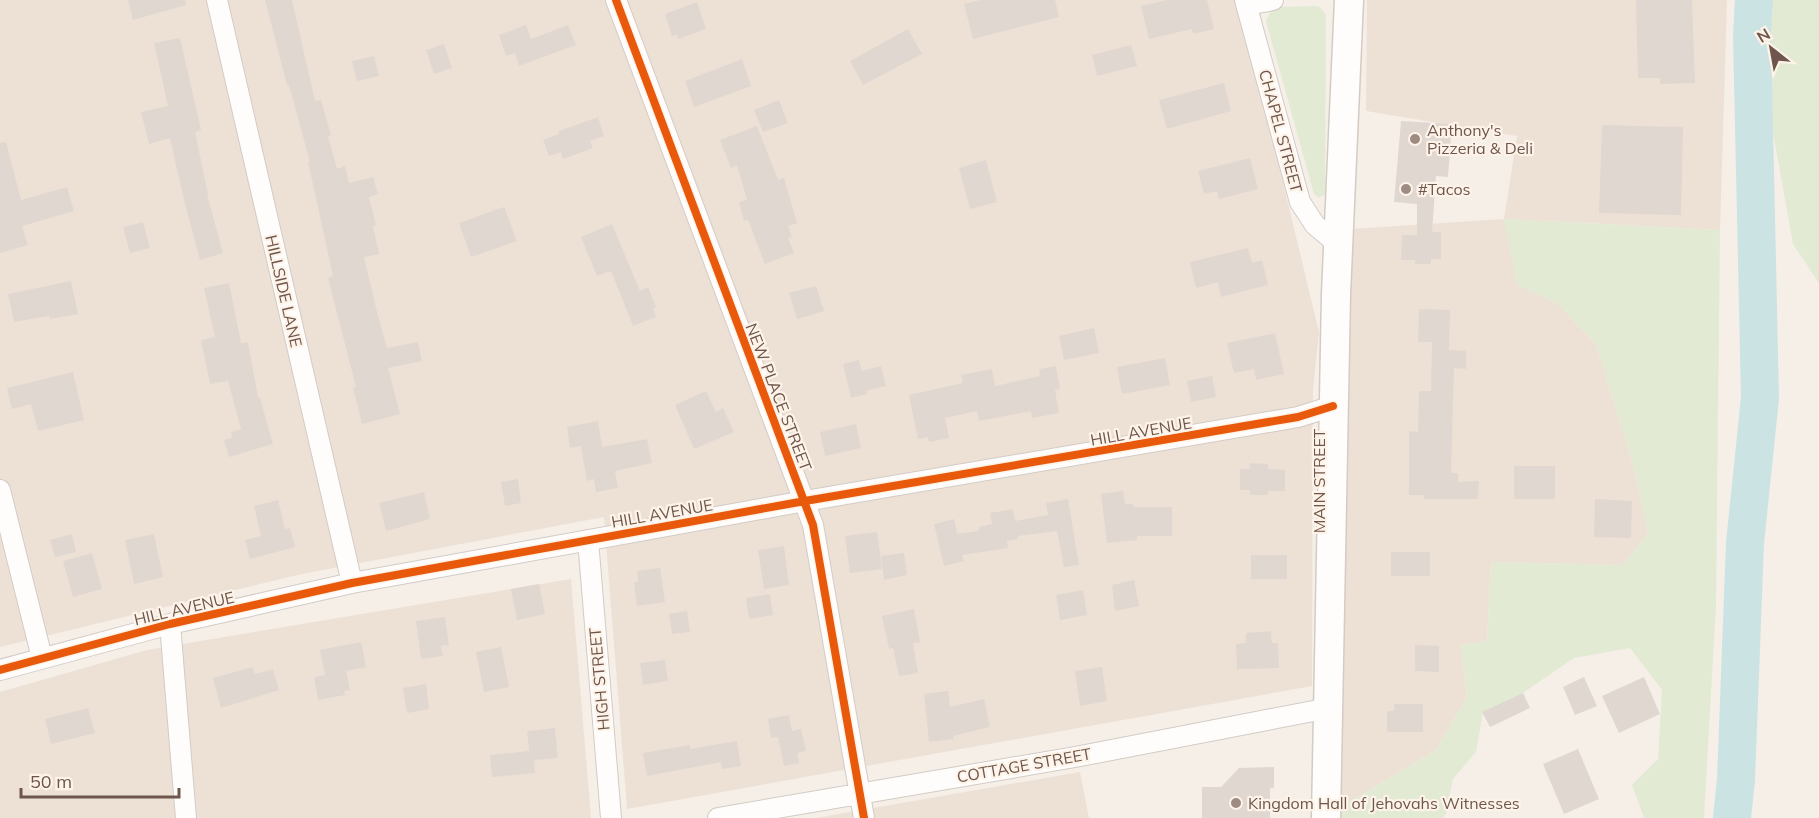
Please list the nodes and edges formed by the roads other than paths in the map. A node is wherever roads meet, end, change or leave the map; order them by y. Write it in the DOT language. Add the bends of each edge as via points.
graph roads {
  1 [pos="217,0"];
  2 [pos="616,0"];
  3 [pos="1274,0"];
  4 [pos="1349,0"];
  5 [pos="1246,2"];
  6 [pos="1339,245"];
  7 [pos="1333,406"];
  8 [pos="0,490"];
  9 [pos="805,501"];
  10 [pos="588,540"];
  11 [pos="352,583"];
  12 [pos="170,624"];
  13 [pos="42,658"];
  14 [pos="0,670"];
  15 [pos="1329,708"];
  16 [pos="859,794"];
  17 [pos="186,818"];
  18 [pos="611,818"];
  19 [pos="718,818"];
  20 [pos="864,818"];
  21 [pos="1326,818"];
  1 -- 11 [label="street, HILLSIDE LANE"];
  2 -- 9 [label="street, NEW PLACE STREET"];
  3 -- 5 [label="street, CHAPEL STREET"];
  4 -- 6 [label="main road, MAIN STREET"];
  5 -- 6 [label="street, CHAPEL STREET" via="1300,202 1315,225"];
  6 -- 7 [label="main road, MAIN STREET"];
  7 -- 9 [label="street, HILL AVENUE" via="1287,419"];
  7 -- 15 [label="main road, MAIN STREET"];
  8 -- 13 [label="street"];
  9 -- 10 [label="street, HILL AVENUE"];
  9 -- 16 [label="street, NEW PLACE STREET" via="813,525"];
  10 -- 11 [label="street, HILL AVENUE"];
  10 -- 18 [label="street, HIGH STREET"];
  11 -- 12 [label="street, HILL AVENUE"];
  12 -- 13 [label="street, HILL AVENUE"];
  12 -- 17 [label="street"];
  13 -- 14 [label="street, HILL AVENUE"];
  15 -- 16 [label="street, COTTAGE STREET"];
  15 -- 21 [label="main road, MAIN STREET"];
  16 -- 19 [label="street, COTTAGE STREET"];
  16 -- 20 [label="street, NEW PLACE STREET"];
}
